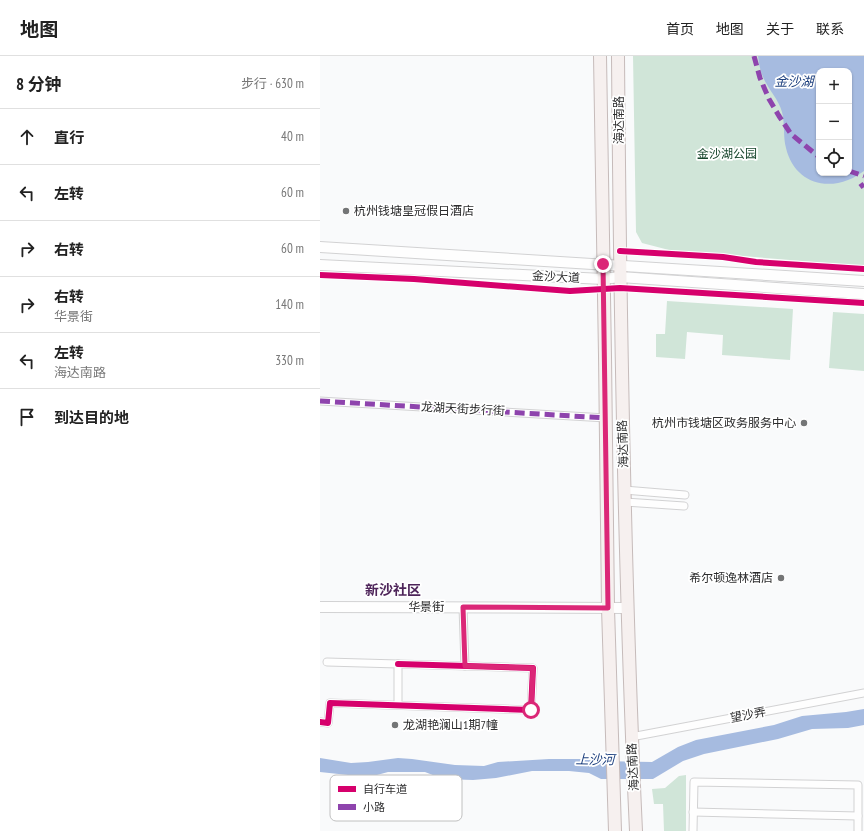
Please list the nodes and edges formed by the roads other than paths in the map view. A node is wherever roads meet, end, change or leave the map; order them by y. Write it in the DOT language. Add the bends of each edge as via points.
graph roads {
  1 [pos="600,56"];
  2 [pos="618,56"];
  3 [pos="320,247"];
  4 [pos="603,264"];
  5 [pos="320,265"];
  6 [pos="620,272"];
  7 [pos="603,279"];
  8 [pos="864,281"];
  9 [pos="864,294"];
  10 [pos="320,401"];
  11 [pos="606,418"];
  12 [pos="685,495"];
  13 [pos="625,496"];
  14 [pos="684,506"];
  15 [pos="320,607"];
  16 [pos="463,607"];
  17 [pos="608,608"];
  18 [pos="628,608"];
  19 [pos="327,662"];
  20 [pos="398,664"];
  21 [pos="465,666"];
  22 [pos="864,693"];
  23 [pos="398,705"];
  24 [pos="320,722"];
  25 [pos="632,737"];
  26 [pos="693,812"];
  27 [pos="858,816"];
  28 [pos="615,831"];
  29 [pos="636,831"];
  30 [pos="693,831"];
  31 [pos="858,831"];
  1 -- 4 [label="main road, 海达南路"];
  2 -- 6 [label="main road, 海达南路"];
  3 -- 4 [label="main road, 金沙大道"];
  4 -- 6 [label="main road, 金沙大道"];
  4 -- 7 [label="main road, 海达南路"];
  5 -- 7 [label="main road, 金沙大道"];
  6 -- 7 [label="main road, 金沙大道"];
  6 -- 8 [label="main road, 金沙大道"];
  6 -- 9 [label="main road, 金沙大道"];
  6 -- 13 [label="main road, 海达南路"];
  7 -- 11 [label="main road, 海达南路"];
  10 -- 11 [label="street, 龙湖天街步行街"];
  11 -- 17 [label="main road, 海达南路"];
  12 -- 13 [label="street"];
  13 -- 14 [label="street"];
  13 -- 18 [label="main road, 海达南路"];
  15 -- 16 [label="main road, 华景街"];
  16 -- 17 [label="main road, 华景街"];
  16 -- 21 [label="street"];
  17 -- 18 [label="main road, 华景街"];
  17 -- 28 [label="main road, 海达南路"];
  18 -- 25 [label="main road, 海达南路"];
  19 -- 20 [label="street"];
  20 -- 21 [label="street"];
  20 -- 23 [label="street"];
  21 -- 23 [label="street" via="533,668 531,710"];
  22 -- 25 [label="street, 望沙弄"];
  23 -- 24 [label="street" via="330,703 328,723"];
  25 -- 29 [label="main road, 海达南路"];
  26 -- 27 [label="street"];
  26 -- 27 [label="street" via="694,782 858,786"];
  26 -- 30 [label="street"];
  27 -- 31 [label="street"];
}
